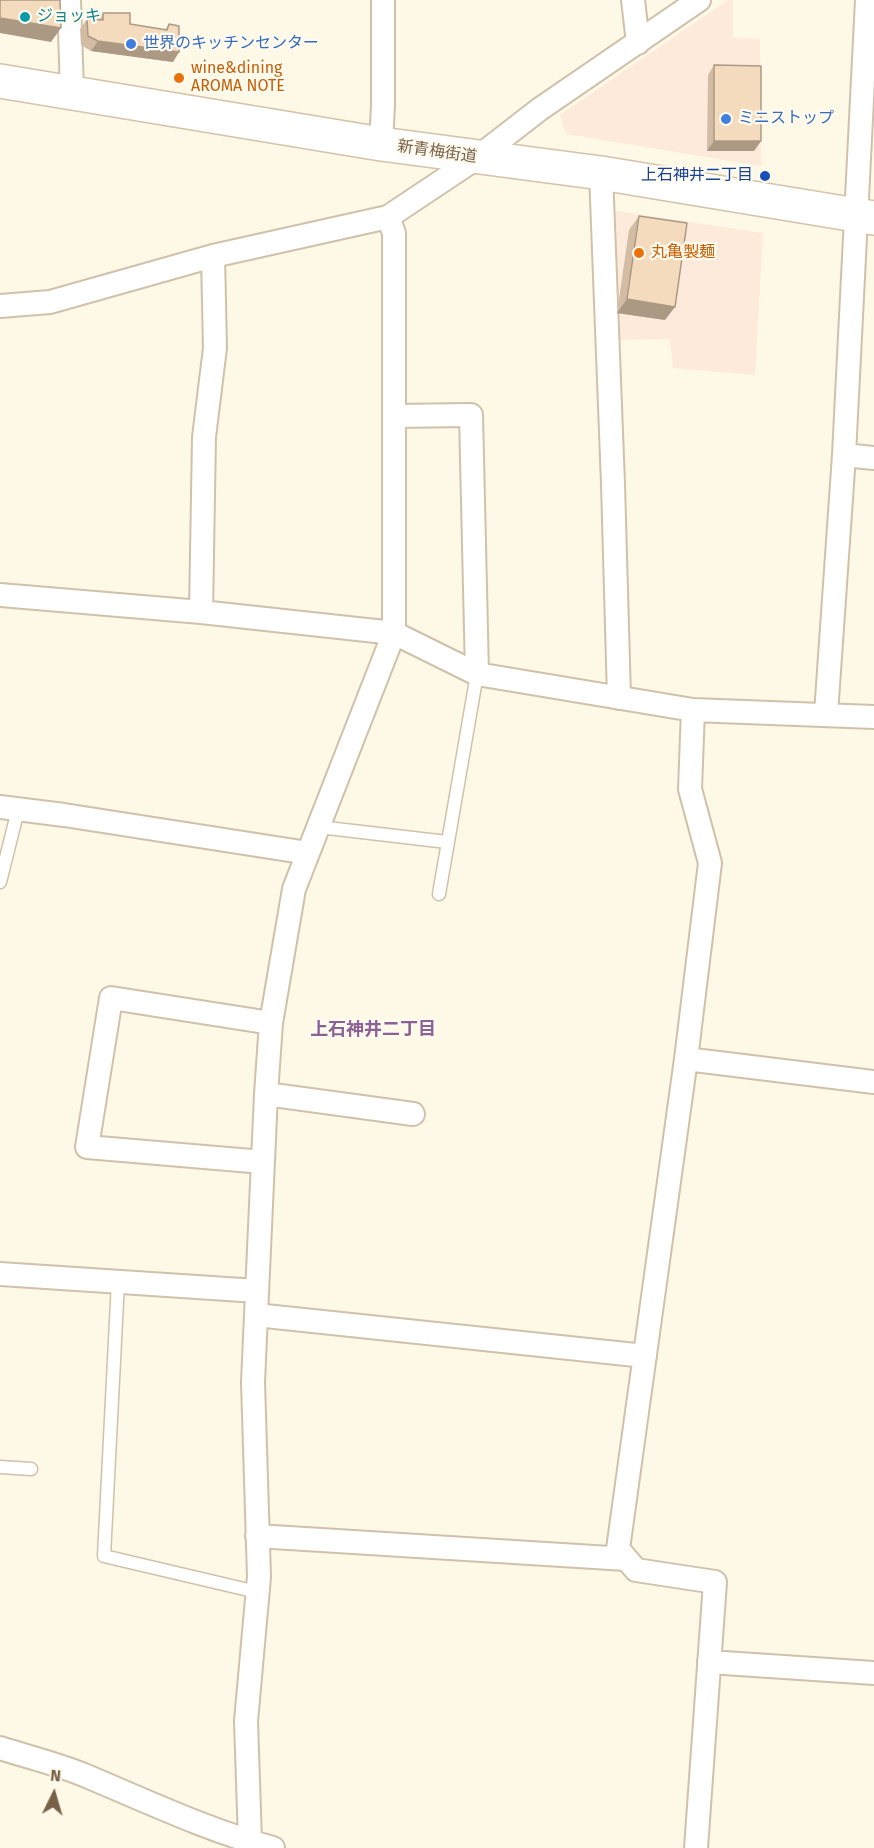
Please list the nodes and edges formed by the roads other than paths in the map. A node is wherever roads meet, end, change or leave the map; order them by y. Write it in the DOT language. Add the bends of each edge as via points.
graph roads {
  1 [pos="69,0"];
  2 [pos="382,0"];
  3 [pos="633,0"];
  4 [pos="699,0"];
  5 [pos="867,0"];
  6 [pos="638,43"];
  7 [pos="0,81"];
  8 [pos="72,92"];
  9 [pos="381,144"];
  10 [pos="477,157"];
  11 [pos="601,173"];
  12 [pos="387,217"];
  13 [pos="865,217"];
  14 [pos="213,256"];
  15 [pos="0,306"];
  16 [pos="394,416"];
  17 [pos="844,455"];
  18 [pos="874,458"];
  19 [pos="0,595"];
  20 [pos="201,612"];
  21 [pos="394,633"];
  22 [pos="477,674"];
  23 [pos="619,698"];
  24 [pos="693,710"];
  25 [pos="826,714"];
  26 [pos="874,717"];
  27 [pos="9,808"];
  28 [pos="318,827"];
  29 [pos="447,842"];
  30 [pos="308,853"];
  31 [pos="0,882"];
  32 [pos="439,894"];
  33 [pos="271,1023"];
  34 [pos="686,1059"];
  35 [pos="874,1082"];
  36 [pos="266,1094"];
  37 [pos="413,1114"];
  38 [pos="263,1162"];
  39 [pos="0,1274"];
  40 [pos="118,1282"];
  41 [pos="257,1292"];
  42 [pos="256,1315"];
  43 [pos="645,1356"];
  44 [pos="0,1467"];
  45 [pos="31,1469"];
  46 [pos="257,1536"];
  47 [pos="626,1559"];
  48 [pos="257,1592"];
  49 [pos="709,1662"];
  50 [pos="874,1673"];
  51 [pos="0,1748"];
  52 [pos="250,1842"];
  53 [pos="273,1848"];
  54 [pos="696,1848"];
  1 -- 8 [label="street"];
  2 -- 9 [label="street"];
  3 -- 6 [label="street"];
  4 -- 6 [label="street"];
  5 -- 13 [label="street"];
  6 -- 10 [label="street"];
  7 -- 8 [label="main road, 新青梅街道"];
  8 -- 9 [label="main road, 新青梅街道"];
  9 -- 10 [label="main road, 新青梅街道"];
  10 -- 11 [label="main road, 新青梅街道"];
  10 -- 12 [label="street"];
  11 -- 13 [label="main road, 新青梅街道"];
  11 -- 23 [label="street"];
  12 -- 14 [label="street"];
  12 -- 16 [label="street" via="394,233"];
  13 -- 17 [label="street"];
  14 -- 15 [label="street" via="50,302"];
  14 -- 20 [label="street" via="215,348 204,437"];
  16 -- 21 [label="street"];
  16 -- 22 [label="street" via="471,415"];
  17 -- 18 [label="street"];
  17 -- 25 [label="street"];
  19 -- 20 [label="street"];
  20 -- 21 [label="street"];
  21 -- 22 [label="street"];
  21 -- 28 [label="street"];
  22 -- 23 [label="street"];
  22 -- 29 [label="lane"];
  23 -- 24 [label="street"];
  24 -- 25 [label="street"];
  24 -- 34 [label="street" via="690,789 710,863"];
  25 -- 26 [label="street"];
  27 -- 30 [label="street"];
  27 -- 31 [label="lane"];
  28 -- 29 [label="lane"];
  28 -- 30 [label="street"];
  29 -- 32 [label="lane"];
  30 -- 33 [label="street" via="294,889"];
  33 -- 36 [label="street"];
  33 -- 38 [label="street" via="111,998 87,1147"];
  34 -- 35 [label="street"];
  34 -- 43 [label="street"];
  36 -- 37 [label="street"];
  36 -- 38 [label="street"];
  38 -- 41 [label="street"];
  39 -- 40 [label="street"];
  40 -- 41 [label="street"];
  40 -- 48 [label="lane" via="104,1556"];
  41 -- 42 [label="street"];
  42 -- 43 [label="street"];
  42 -- 46 [label="street" via="253,1382"];
  43 -- 47 [label="street" via="618,1549"];
  44 -- 45 [label="lane"];
  46 -- 47 [label="street"];
  46 -- 48 [label="street"];
  47 -- 49 [label="street" via="636,1570 715,1582"];
  48 -- 52 [label="street" via="246,1721"];
  49 -- 50 [label="street"];
  49 -- 54 [label="street"];
  51 -- 52 [label="street" via="81,1774"];
  52 -- 53 [label="street"];
}
